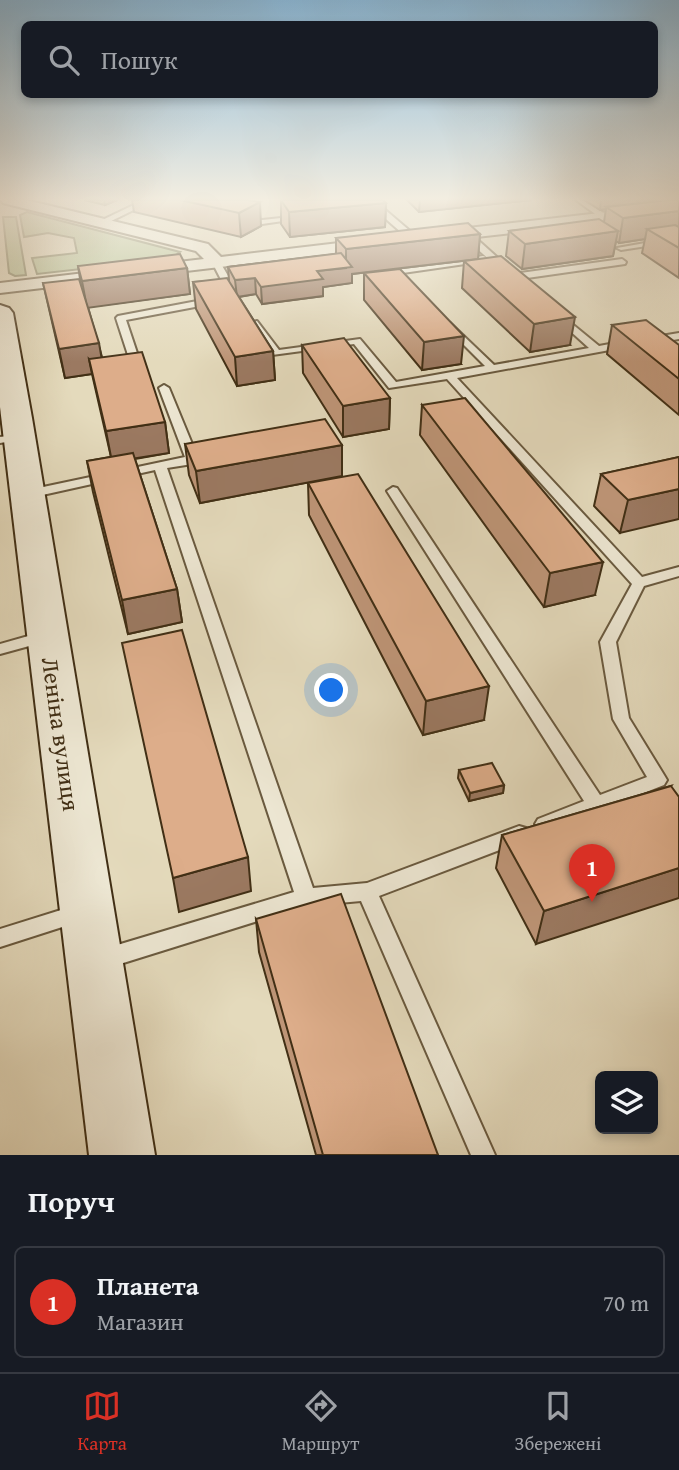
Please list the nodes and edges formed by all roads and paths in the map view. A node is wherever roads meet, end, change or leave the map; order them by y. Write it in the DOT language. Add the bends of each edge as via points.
graph roads {
  1 [pos="208,254"];
  2 [pos="286,254"];
  3 [pos="488,254"];
  4 [pos="492,258"];
  5 [pos="216,262"];
  6 [pos="622,262"];
  7 [pos="394,271"];
  8 [pos="372,274"];
  9 [pos="513,276"];
  10 [pos="404,281"];
  11 [pos="524,286"];
  12 [pos="0,288"];
  13 [pos="235,297"];
  14 [pos="0,313"];
  15 [pos="555,313"];
  16 [pos="443,320"];
  17 [pos="679,336"];
  18 [pos="653,340"];
  19 [pos="597,349"];
  20 [pos="670,353"];
  21 [pos="133,356"];
  22 [pos="492,368"];
  23 [pos="450,376"];
  24 [pos="164,388"];
  25 [pos="10,439"];
  26 [pos="219,456"];
  27 [pos="193,461"];
  28 [pos="160,465"];
  29 [pos="393,491"];
  30 [pos="29,494"];
  31 [pos="679,571"];
  32 [pos="639,583"];
  33 [pos="48,635"];
  34 [pos="0,649"];
  35 [pos="596,804"];
  36 [pos="367,892"];
  37 [pos="306,897"];
  38 [pos="85,912"];
  39 [pos="0,938"];
  40 [pos="92,962"];
  41 [pos="122,1155"];
  42 [pos="483,1155"];
  1 -- 5 [label="street"];
  2 -- 5 [label="street"];
  3 -- 4 [label="lane"];
  4 -- 7 [label="lane"];
  4 -- 9 [label="lane"];
  5 -- 12 [label="street"];
  5 -- 13 [label="lane"];
  6 -- 9 [label="lane"];
  7 -- 8 [label="lane"];
  7 -- 10 [label="lane"];
  9 -- 11 [label="lane"];
  13 -- 21 [label="lane" via="121,318"];
  13 -- 23 [label="lane" via="276,353 357,341 393,386"];
  14 -- 25 [label="street, Леніна вулиця"];
  15 -- 19 [label="lane"];
  16 -- 22 [label="lane"];
  17 -- 18 [label="lane"];
  18 -- 19 [label="lane"];
  18 -- 20 [label="lane"];
  19 -- 22 [label="lane"];
  22 -- 23 [label="lane"];
  23 -- 32 [label="lane"];
  24 -- 27 [label="lane"];
  25 -- 30 [label="street, Леніна вулиця"];
  26 -- 27 [label="lane"];
  27 -- 28 [label="lane"];
  28 -- 30 [label="lane"];
  28 -- 37 [label="lane"];
  29 -- 35 [label="lane"];
  30 -- 33 [label="street, Леніна вулиця"];
  31 -- 32 [label="lane"];
  32 -- 35 [label="lane" via="608,642 621,719 658,780"];
  33 -- 34 [label="lane"];
  33 -- 38 [label="street, Леніна вулиця"];
  35 -- 36 [label="lane"];
  36 -- 37 [label="lane"];
  36 -- 42 [label="lane"];
  37 -- 40 [label="lane"];
  38 -- 39 [label="lane"];
  38 -- 40 [label="street, Леніна вулиця"];
  40 -- 41 [label="street, Леніна вулиця"];
}
